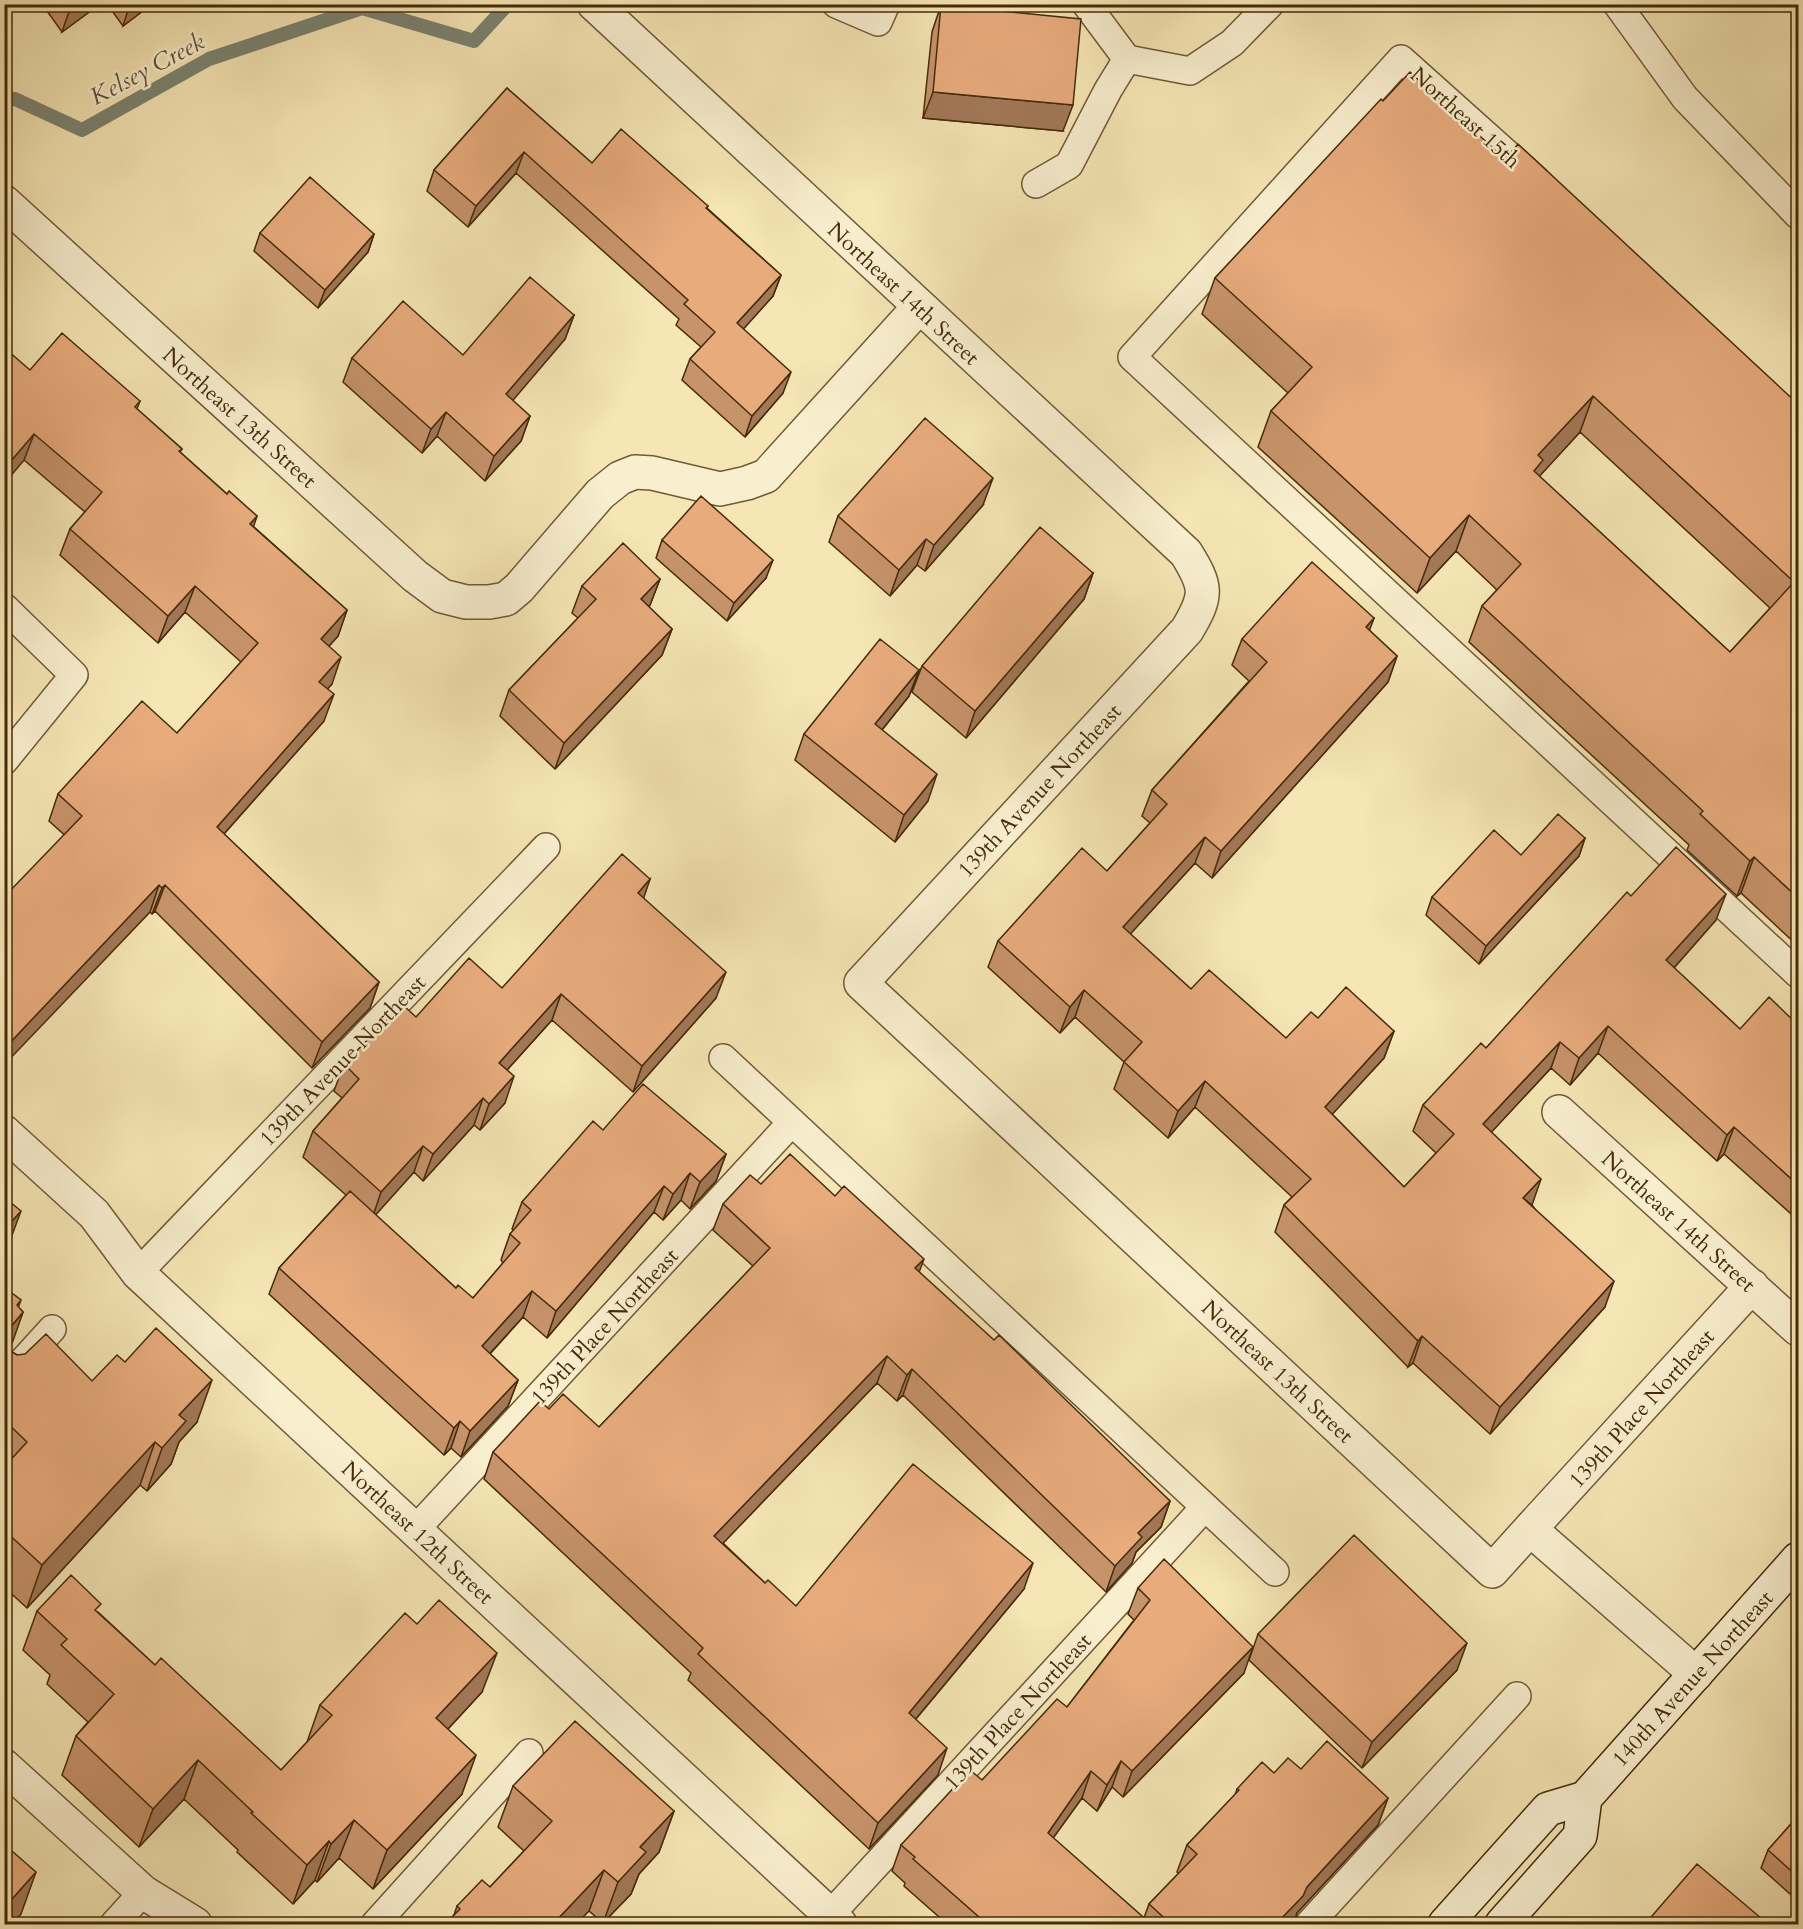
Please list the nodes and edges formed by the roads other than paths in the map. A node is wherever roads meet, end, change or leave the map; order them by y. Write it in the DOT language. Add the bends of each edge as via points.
graph roads {
  1 [pos="594,4"];
  2 [pos="836,4"];
  3 [pos="886,4"];
  4 [pos="1086,4"];
  5 [pos="1270,4"];
  6 [pos="1617,4"];
  7 [pos="1127,59"];
  8 [pos="1036,184"];
  9 [pos="1550,192"];
  10 [pos="4,202"];
  11 [pos="1794,202"];
  12 [pos="919,307"];
  13 [pos="1204,590"];
  14 [pos="4,607"];
  15 [pos="4,761"];
  16 [pos="546,847"];
  17 [pos="1798,974"];
  18 [pos="861,983"];
  19 [pos="723,1058"];
  20 [pos="1559,1112"];
  21 [pos="792,1122"];
  22 [pos="4,1132"];
  23 [pos="138,1273"];
  24 [pos="1752,1286"];
  25 [pos="52,1329"];
  26 [pos="1798,1329"];
  27 [pos="4,1382"];
  28 [pos="1205,1507"];
  29 [pos="1530,1529"];
  30 [pos="415,1530"];
  31 [pos="1798,1559"];
  32 [pos="1275,1572"];
  33 [pos="1696,1674"];
  34 [pos="1517,1696"];
  35 [pos="529,1753"];
  36 [pos="4,1766"];
  37 [pos="1585,1798"];
  38 [pos="142,1892"];
  39 [pos="835,1920"];
  40 [pos="114,1924"];
  41 [pos="195,1924"];
  42 [pos="375,1924"];
  43 [pos="1309,1924"];
  44 [pos="1445,1924"];
  45 [pos="1502,1924"];
  1 -- 12 [label="street, Northeast 14th Street"];
  2 -- 3 [label="lane" via="878,22"];
  4 -- 7 [label="lane"];
  5 -- 7 [label="lane" via="1232,44 1190,71"];
  6 -- 11 [label="lane" via="1685,98"];
  7 -- 8 [label="lane" via="1070,165"];
  9 -- 17 [label="lane, Northeast 15th" via="1401,59 1132,357"];
  10 -- 12 [label="street, Northeast 13th Street" via="415,576 442,596 466,602 506,599 600,494 620,478 635,472 652,473 720,489 766,476"];
  12 -- 13 [label="street, Northeast 14th Street" via="1186,554"];
  13 -- 18 [label="street, 139th Avenue Northeast" via="1199,611 1187,630"];
  14 -- 15 [label="lane" via="74,675"];
  16 -- 23 [label="lane, 139th Avenue Northeast"];
  18 -- 29 [label="street, Northeast 13th Street" via="1492,1571"];
  19 -- 21 [label="lane"];
  20 -- 24 [label="street, Northeast 14th Street"];
  21 -- 28 [label="lane"];
  21 -- 30 [label="lane, 139th Place Northeast"];
  22 -- 23 [label="street, Northeast 12th Street" via="94,1214"];
  23 -- 30 [label="street, Northeast 12th Street"];
  24 -- 26 [label="street, Northeast 14th Street"];
  24 -- 29 [label="street, 139th Place Northeast"];
  25 -- 27 [label="lane"];
  28 -- 32 [label="lane"];
  28 -- 39 [label="lane, 139th Place Northeast"];
  29 -- 33 [label="street"];
  30 -- 39 [label="street, Northeast 12th Street"];
  31 -- 33 [label="street, 140th Avenue Northeast"];
  33 -- 37 [label="street, 140th Avenue Northeast"];
  34 -- 43 [label="lane"];
  35 -- 42 [label="lane"];
  36 -- 38 [label="street"];
  37 -- 44 [label="street" via="1548,1809"];
  37 -- 45 [label="street" via="1580,1836"];
  38 -- 40 [label="lane"];
  38 -- 41 [label="street"];
}
